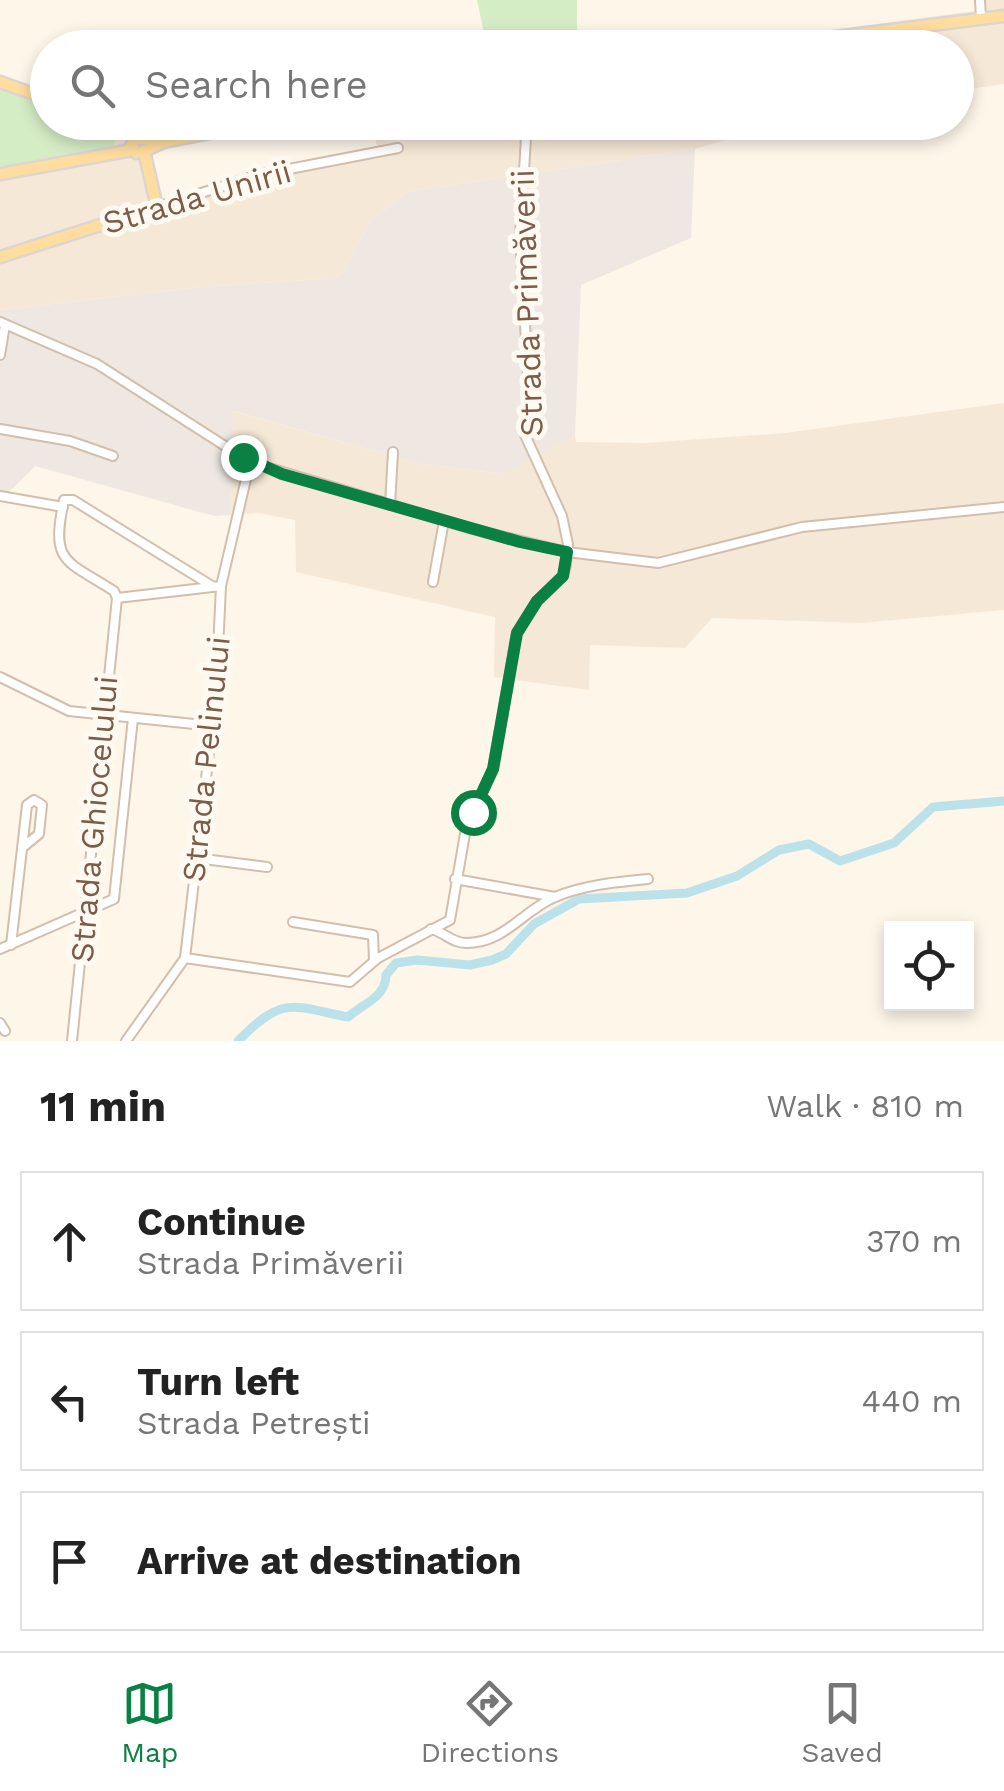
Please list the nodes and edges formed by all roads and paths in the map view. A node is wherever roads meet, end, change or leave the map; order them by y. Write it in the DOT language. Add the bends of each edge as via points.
graph roads {
  1 [pos="980,0"];
  2 [pos="1004,16"];
  3 [pos="981,19"];
  4 [pos="892,30"];
  5 [pos="0,82"];
  6 [pos="30,93"];
  7 [pos="132,140"];
  8 [pos="174,140"];
  9 [pos="526,140"];
  10 [pos="138,145"];
  11 [pos="398,148"];
  12 [pos="0,174"];
  13 [pos="157,207"];
  14 [pos="0,258"];
  15 [pos="3,324"];
  16 [pos="0,355"];
  17 [pos="0,429"];
  18 [pos="393,452"];
  19 [pos="113,456"];
  20 [pos="250,462"];
  21 [pos="0,496"];
  22 [pos="66,503"];
  23 [pos="390,505"];
  24 [pos="1004,507"];
  25 [pos="444,521"];
  26 [pos="567,552"];
  27 [pos="433,582"];
  28 [pos="217,586"];
  29 [pos="117,598"];
  30 [pos="0,677"];
  31 [pos="103,714"];
  32 [pos="133,718"];
  33 [pos="213,726"];
  34 [pos="22,848"];
  35 [pos="196,858"];
  36 [pos="267,867"];
  37 [pos="455,879"];
  38 [pos="648,879"];
  39 [pos="555,897"];
  40 [pos="84,914"];
  41 [pos="450,920"];
  42 [pos="293,922"];
  43 [pos="431,929"];
  44 [pos="452,941"];
  45 [pos="11,945"];
  46 [pos="0,949"];
  47 [pos="185,958"];
  48 [pos="374,961"];
  49 [pos="72,1041"];
  50 [pos="126,1041"];
  1 -- 3 [label="street"];
  2 -- 3 [label="main road"];
  3 -- 4 [label="main road"];
  5 -- 6 [label="main road"];
  7 -- 10 [label="main road"];
  8 -- 10 [label="main road"];
  9 -- 26 [label="street, Strada Primăverii" via="520,235 530,414 525,436 562,516"];
  10 -- 12 [label="main road"];
  10 -- 13 [label="main road"];
  11 -- 13 [label="street, Strada Unirii" via="244,178"];
  13 -- 14 [label="main road, Strada Unirii"];
  15 -- 16 [label="street"];
  15 -- 20 [label="street" via="97,364"];
  17 -- 19 [label="street"];
  18 -- 23 [label="street"];
  20 -- 23 [label="street"];
  20 -- 28 [label="street, Strada Pelinului"];
  21 -- 22 [label="street"];
  22 -- 28 [label="street"];
  22 -- 29 [label="street" via="61,554"];
  23 -- 25 [label="street"];
  24 -- 26 [label="street" via="802,527 658,563"];
  25 -- 26 [label="street"];
  25 -- 27 [label="street"];
  26 -- 37 [label="street" via="563,576 517,633 493,769"];
  28 -- 29 [label="street"];
  28 -- 33 [label="street, Strada Pelinului"];
  29 -- 31 [label="street, Strada Ghiocelului"];
  30 -- 31 [label="street" via="69,711"];
  31 -- 32 [label="street"];
  31 -- 40 [label="street, Strada Ghiocelului"];
  32 -- 33 [label="street"];
  32 -- 40 [label="street" via="114,899"];
  33 -- 35 [label="street, Strada Pelinului"];
  34 -- 34 [label="street" via="39,834 39,802 27,805"];
  34 -- 45 [label="street"];
  35 -- 36 [label="street"];
  35 -- 47 [label="street, Strada Pelinului"];
  37 -- 39 [label="street"];
  37 -- 41 [label="street"];
  38 -- 39 [label="street"];
  39 -- 44 [label="street" via="495,939"];
  40 -- 45 [label="street"];
  40 -- 49 [label="street, Strada Ghiocelului"];
  41 -- 43 [label="street"];
  41 -- 44 [label="street"];
  42 -- 48 [label="street" via="373,934"];
  43 -- 44 [label="street"];
  43 -- 48 [label="street"];
  45 -- 46 [label="street"];
  47 -- 48 [label="street" via="346,982"];
  47 -- 50 [label="street, Strada Pelinului"];
}
